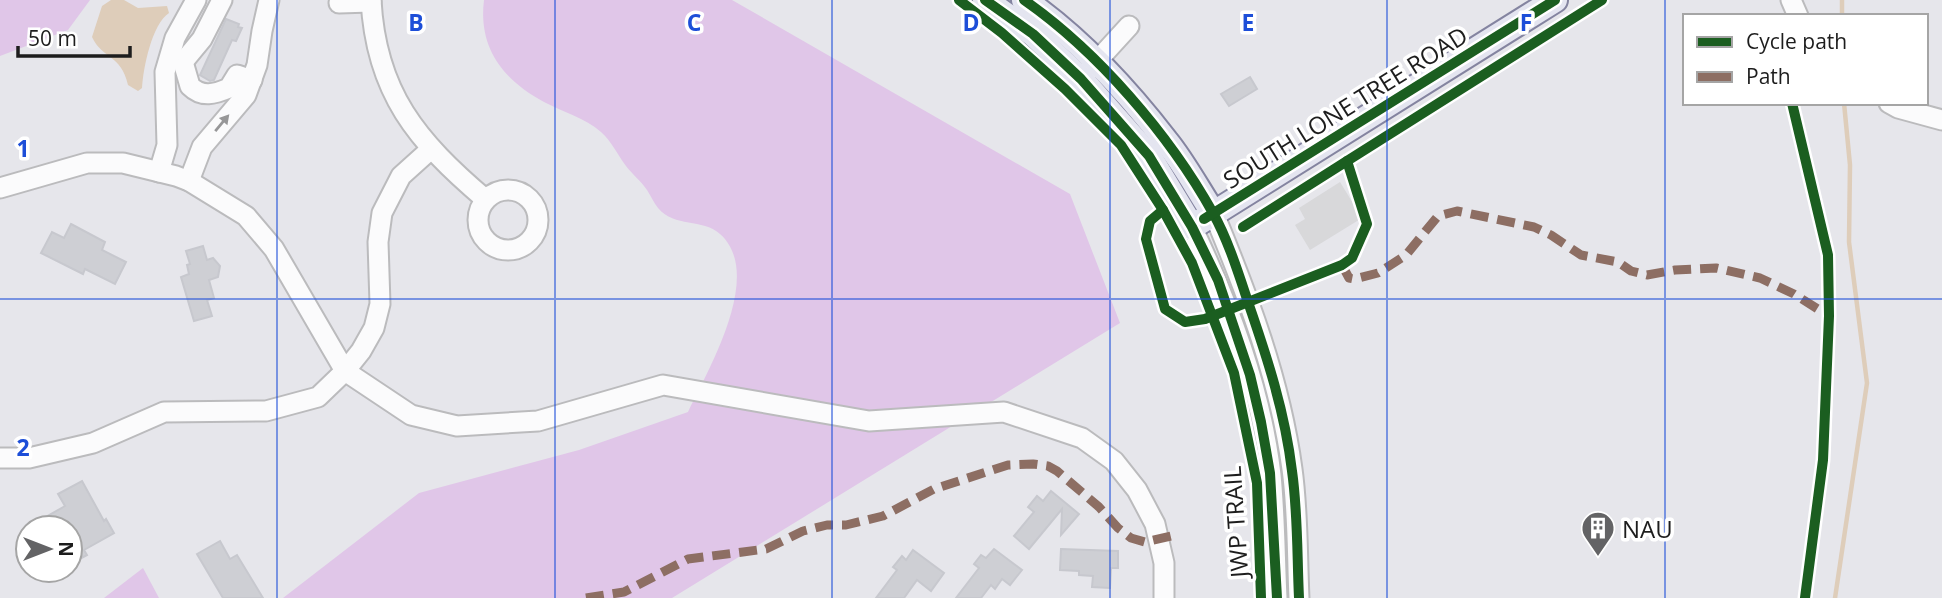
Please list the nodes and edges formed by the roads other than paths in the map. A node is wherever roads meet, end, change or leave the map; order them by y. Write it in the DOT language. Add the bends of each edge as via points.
graph roads {
  1 [pos="196,0"];
  2 [pos="222,0"];
  3 [pos="269,0"];
  4 [pos="985,0"];
  5 [pos="1024,0"];
  6 [pos="1555,0"];
  7 [pos="371,1"];
  8 [pos="339,3"];
  9 [pos="1129,26"];
  10 [pos="176,60"];
  11 [pos="1089,70"];
  12 [pos="252,80"];
  13 [pos="1893,105"];
  14 [pos="1942,120"];
  15 [pos="431,149"];
  16 [pos="159,172"];
  17 [pos="189,181"];
  18 [pos="0,188"];
  19 [pos="485,199"];
  20 [pos="1214,214"];
  21 [pos="1192,227"];
  22 [pos="345,371"];
  23 [pos="0,458"];
  24 [pos="1164,598"];
  25 [pos="1277,598"];
  26 [pos="1299,598"];
  1 -- 10 [label="street" via="175,38"];
  2 -- 10 [label="street" via="202,39"];
  3 -- 12 [label="street"];
  4 -- 11 [label="main road"];
  5 -- 11 [label="main road" via="1047,16"];
  6 -- 20 [label="main road, SOUTH LONE TREE ROAD"];
  7 -- 8 [label="street"];
  7 -- 15 [label="street" via="374,35 387,83"];
  9 -- 11 [label="street"];
  10 -- 12 [label="street" via="190,86 202,93 229,89 237,75"];
  10 -- 16 [label="street" via="165,72 167,145"];
  11 -- 20 [label="main road" via="1167,142"];
  11 -- 21 [label="main road"];
  17 -- 12 [label="street, one-way" via="202,147 246,95"];
  13 -- 14 [label="street"];
  15 -- 19 [label="street"];
  15 -- 22 [label="street" via="401,176 382,213 378,316 369,339"];
  16 -- 17 [label="street"];
  16 -- 18 [label="street" via="123,163 87,163"];
  17 -- 22 [label="street" via="246,216 274,249"];
  20 -- 21 [label="main road, SOUTH LONE TREE ROAD"];
  20 -- 26 [label="street" via="1272,369 1283,417 1294,493"];
  21 -- 25 [label="street" via="1222,292 1261,422 1270,473"];
  22 -- 23 [label="street" via="318,397 265,411 164,412 93,443 29,458"];
  22 -- 24 [label="street" via="411,415 457,426 538,421 663,385 869,421 1004,412 1082,438 1114,461 1155,524 1164,563"];
}
